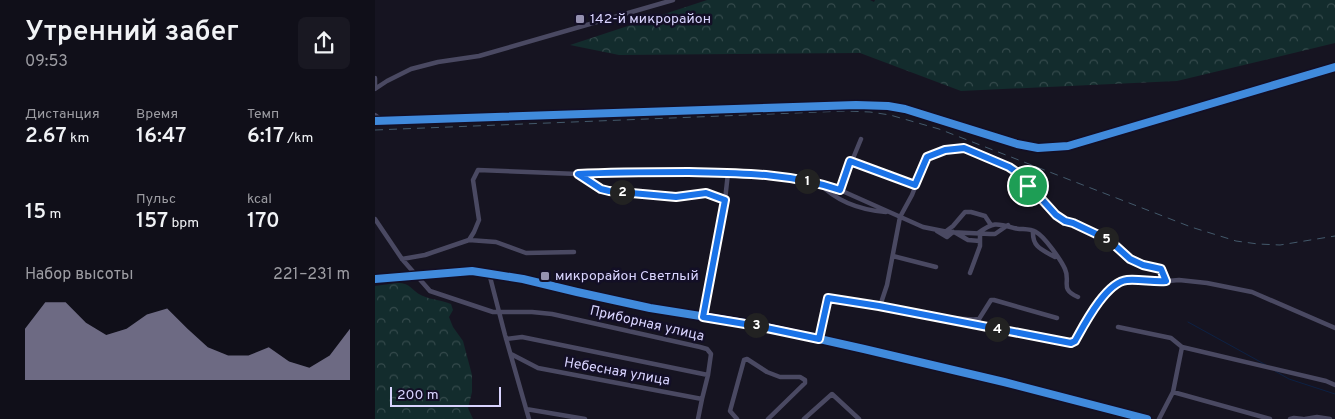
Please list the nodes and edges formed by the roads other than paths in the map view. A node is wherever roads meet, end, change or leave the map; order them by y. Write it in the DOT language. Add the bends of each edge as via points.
graph roads {
  1 [pos="673,0"];
  2 [pos="657,2"];
  3 [pos="1335,67"];
  4 [pos="375,78"];
  5 [pos="375,89"];
  6 [pos="375,115"];
  7 [pos="383,120"];
  8 [pos="375,121"];
  9 [pos="861,139"];
  10 [pos="850,161"];
  11 [pos="728,172"];
  12 [pos="578,174"];
  13 [pos="819,183"];
  14 [pos="915,185"];
  15 [pos="840,190"];
  16 [pos="725,200"];
  17 [pos="890,212"];
  18 [pos="900,217"];
  19 [pos="375,219"];
  20 [pos="991,225"];
  21 [pos="1009,226"];
  22 [pos="936,230"];
  23 [pos="1033,230"];
  24 [pos="945,232"];
  25 [pos="954,232"];
  26 [pos="978,234"];
  27 [pos="469,240"];
  28 [pos="980,241"];
  29 [pos="575,252"];
  30 [pos="893,256"];
  31 [pos="1057,258"];
  32 [pos="402,259"];
  33 [pos="935,267"];
  34 [pos="489,273"];
  35 [pos="970,273"];
  36 [pos="415,276"];
  37 [pos="375,279"];
  38 [pos="1166,281"];
  39 [pos="1078,297"];
  40 [pos="879,306"];
  41 [pos="499,313"];
  42 [pos="703,317"];
  43 [pos="1057,318"];
  44 [pos="947,320"];
  45 [pos="1118,327"];
  46 [pos="1335,328"];
  47 [pos="506,339"];
  48 [pos="819,339"];
  49 [pos="1182,348"];
  50 [pos="511,354"];
  51 [pos="708,375"];
  52 [pos="1335,385"];
  53 [pos="1173,392"];
  54 [pos="702,399"];
  55 [pos="526,409"];
  56 [pos="529,419"];
  57 [pos="585,419"];
  58 [pos="697,419"];
  59 [pos="737,419"];
  60 [pos="768,419"];
  61 [pos="804,419"];
  62 [pos="859,419"];
  63 [pos="1147,419"];
  64 [pos="1159,419"];
  65 [pos="1270,419"];
  66 [pos="1290,419"];
  67 [pos="1304,419"];
  68 [pos="1330,419"];
  1 -- 2 [label="street"];
  2 -- 5 [label="street" via="479,56 411,69"];
  3 -- 7 [label="street" via="1068,146 1038,148 905,109 856,104"];
  4 -- 5 [label="street"];
  6 -- 7 [label="street"];
  7 -- 8 [label="street"];
  9 -- 10 [label="street"];
  10 -- 14 [label="street"];
  10 -- 15 [label="street"];
  11 -- 12 [label="street"];
  11 -- 13 [label="street"];
  11 -- 16 [label="street"];
  12 -- 16 [label="street" via="609,191 676,197 706,193"];
  12 -- 27 [label="street" via="478,170 473,180 479,220"];
  13 -- 15 [label="street"];
  13 -- 17 [label="street" via="829,194 846,203"];
  14 -- 18 [label="street"];
  14 -- 38 [label="street" via="927,157 945,150 964,148 1009,167 1056,215 1109,240 1130,259 1161,269"];
  15 -- 17 [label="street"];
  16 -- 42 [label="street"];
  17 -- 18 [label="street"];
  18 -- 22 [label="street"];
  18 -- 30 [label="street"];
  19 -- 32 [label="street, Приборная улица"];
  20 -- 21 [label="street"];
  20 -- 24 [label="street" via="985,216 965,212"];
  20 -- 26 [label="street"];
  21 -- 23 [label="street"];
  21 -- 26 [label="street" via="995,234"];
  22 -- 24 [label="street"];
  22 -- 25 [label="street" via="947,237"];
  23 -- 31 [label="street" via="1042,236"];
  23 -- 31 [label="street" via="1035,244"];
  24 -- 25 [label="street"];
  25 -- 26 [label="street"];
  25 -- 28 [label="street" via="968,240"];
  26 -- 28 [label="street"];
  27 -- 29 [label="street" via="496,242 526,253"];
  27 -- 32 [label="street"];
  28 -- 35 [label="street"];
  30 -- 33 [label="street"];
  30 -- 40 [label="street"];
  31 -- 39 [label="street" via="1065,268 1067,289"];
  32 -- 36 [label="street, Приборная улица"];
  34 -- 36 [label="street" via="472,271"];
  34 -- 41 [label="street"];
  34 -- 42 [label="street"];
  36 -- 37 [label="street"];
  36 -- 41 [label="street, Приборная улица" via="430,291"];
  38 -- 44 [label="street" via="1119,282 1092,310 1071,343"];
  38 -- 46 [label="street" via="1207,283 1251,292"];
  40 -- 44 [label="street"];
  40 -- 48 [label="street" via="828,298"];
  41 -- 47 [label="street"];
  41 -- 51 [label="street, Приборная улица" via="552,314 707,349 711,354"];
  42 -- 48 [label="street"];
  43 -- 44 [label="street" via="991,300 979,319"];
  45 -- 49 [label="street" via="1171,338"];
  47 -- 50 [label="street"];
  47 -- 51 [label="street" via="522,337"];
  48 -- 63 [label="street"];
  49 -- 52 [label="street"];
  49 -- 53 [label="street"];
  50 -- 54 [label="street, Небесная улица" via="538,368"];
  50 -- 55 [label="street"];
  51 -- 54 [label="street, Приборная улица"];
  53 -- 64 [label="street"];
  53 -- 65 [label="street"];
  54 -- 58 [label="street"];
  55 -- 56 [label="street"];
  55 -- 57 [label="street"];
  59 -- 60 [label="street" via="730,411 744,360 747,359 779,378 800,377 805,380"];
  61 -- 62 [label="street" via="832,394"];
  66 -- 67 [label="street"];
  67 -- 68 [label="street"];
}
